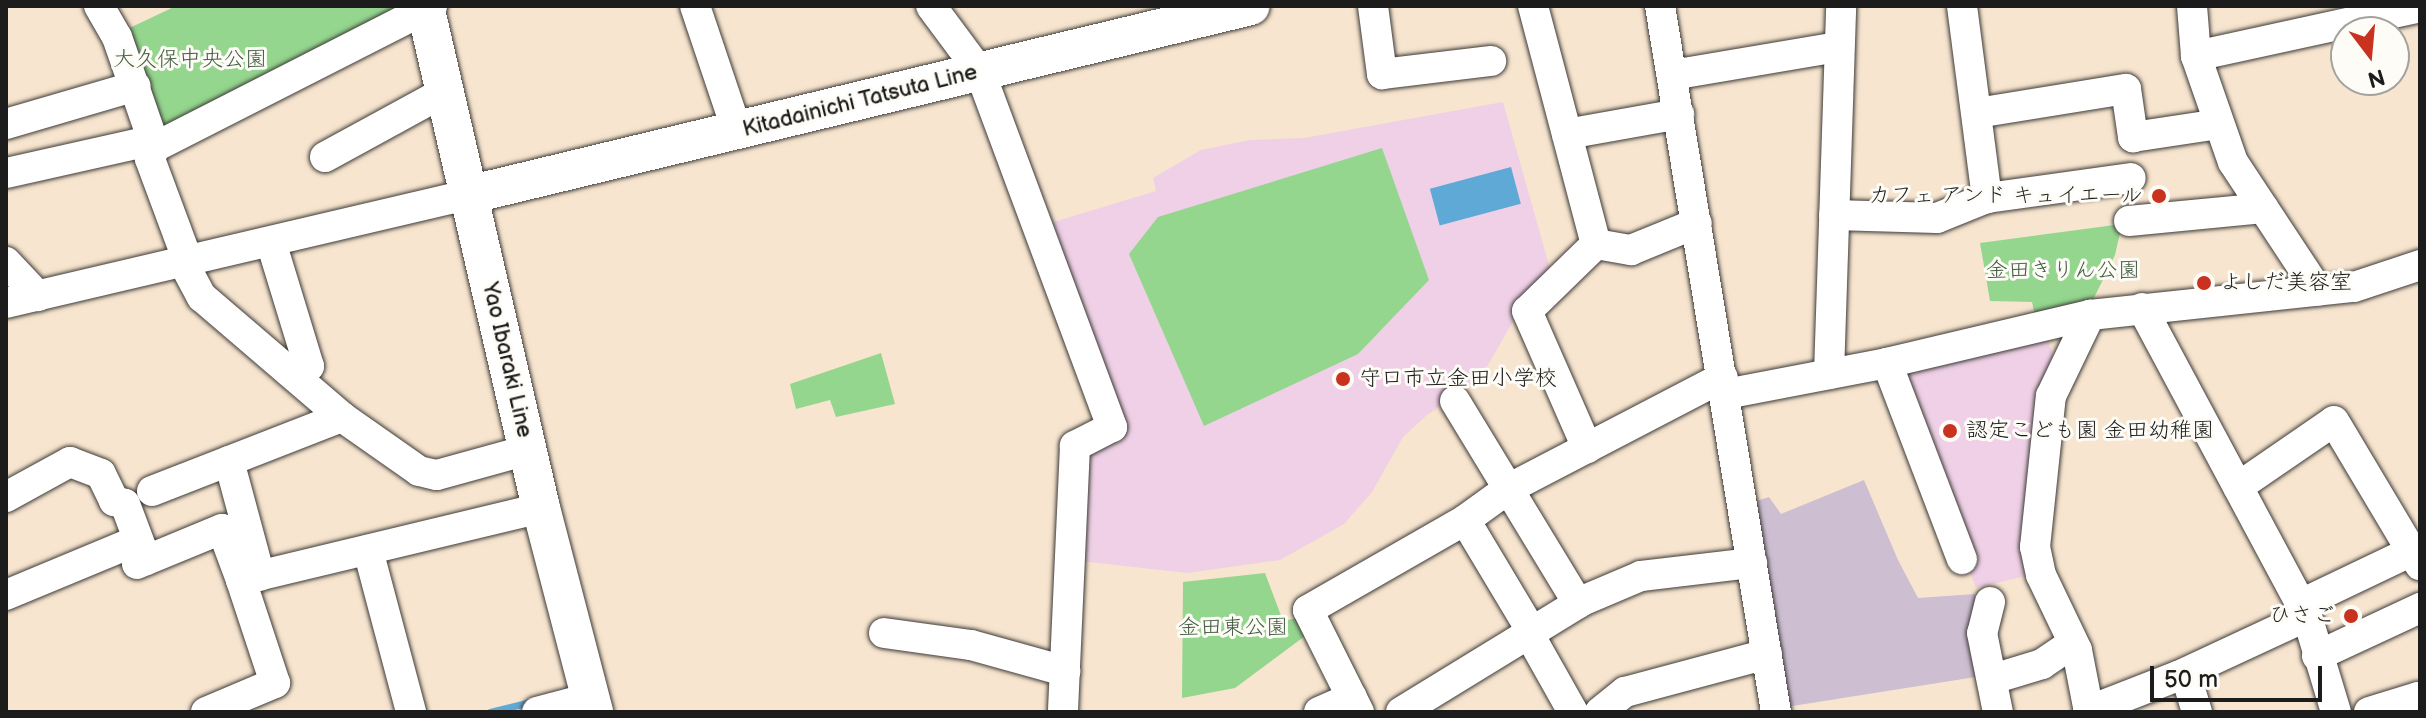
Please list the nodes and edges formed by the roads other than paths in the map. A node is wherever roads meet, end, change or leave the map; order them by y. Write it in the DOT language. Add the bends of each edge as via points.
graph roads {
  1 [pos="99,6"];
  2 [pos="695,6"];
  3 [pos="931,6"];
  4 [pos="1251,6"];
  5 [pos="1373,6"];
  6 [pos="1533,6"];
  7 [pos="1660,6"];
  8 [pos="1841,6"];
  9 [pos="1962,6"];
  10 [pos="2192,6"];
  11 [pos="427,7"];
  12 [pos="2420,7"];
  13 [pos="1838,47"];
  14 [pos="2196,56"];
  15 [pos="1491,61"];
  16 [pos="980,72"];
  17 [pos="1672,75"];
  18 [pos="136,86"];
  19 [pos="446,91"];
  20 [pos="1977,113"];
  21 [pos="1679,114"];
  22 [pos="6,124"];
  23 [pos="2219,124"];
  24 [pos="737,131"];
  25 [pos="1567,134"];
  26 [pos="154,144"];
  27 [pos="325,157"];
  28 [pos="6,173"];
  29 [pos="2131,178"];
  30 [pos="468,195"];
  31 [pos="1987,198"];
  32 [pos="2263,208"];
  33 [pos="1834,215"];
  34 [pos="2129,221"];
  35 [pos="1697,223"];
  36 [pos="271,242"];
  37 [pos="1596,244"];
  38 [pos="185,261"];
  39 [pos="6,262"];
  40 [pos="2420,265"];
  41 [pos="2318,291"];
  42 [pos="38,296"];
  43 [pos="6,303"];
  44 [pos="2142,308"];
  45 [pos="2090,315"];
  46 [pos="1887,363"];
  47 [pos="289,371"];
  48 [pos="1829,374"];
  49 [pos="1725,386"];
  50 [pos="1455,401"];
  51 [pos="342,417"];
  52 [pos="1587,448"];
  53 [pos="528,450"];
  54 [pos="229,461"];
  55 [pos="2238,487"];
  56 [pos="1508,489"];
  57 [pos="152,491"];
  58 [pos="6,497"];
  59 [pos="541,508"];
  60 [pos="1465,520"];
  61 [pos="368,550"];
  62 [pos="140,554"];
  63 [pos="2416,558"];
  64 [pos="1962,559"];
  65 [pos="1752,563"];
  66 [pos="251,578"];
  67 [pos="6,595"];
  68 [pos="1990,602"];
  69 [pos="1578,603"];
  70 [pos="2420,608"];
  71 [pos="2304,610"];
  72 [pos="884,633"];
  73 [pos="1531,633"];
  74 [pos="2073,643"];
  75 [pos="1767,654"];
  76 [pos="2317,656"];
  77 [pos="1065,671"];
  78 [pos="2185,673"];
  79 [pos="1993,679"];
  80 [pos="1451,701"];
  81 [pos="592,705"];
  82 [pos="1355,705"];
  83 [pos="2420,705"];
  84 [pos="218,710"];
  85 [pos="2088,711"];
  86 [pos="411,712"];
  87 [pos="537,712"];
  88 [pos="1063,712"];
  89 [pos="1319,712"];
  90 [pos="1401,712"];
  91 [pos="1573,712"];
  92 [pos="1600,712"];
  93 [pos="1776,712"];
  94 [pos="1998,712"];
  95 [pos="2197,712"];
  96 [pos="2336,712"];
  97 [pos="2369,712"];
  1 -- 18 [label="street"];
  2 -- 24 [label="street"];
  3 -- 16 [label="street"];
  4 -- 16 [label="main road, Kitadainichi Tatsuta Line"];
  5 -- 15 [label="street" via="1382,74"];
  6 -- 25 [label="street"];
  7 -- 17 [label="street"];
  8 -- 13 [label="street"];
  9 -- 20 [label="street"];
  10 -- 14 [label="street"];
  11 -- 19 [label="main road, Yao Ibaraki Line"];
  11 -- 26 [label="street"];
  12 -- 14 [label="street"];
  13 -- 17 [label="street"];
  13 -- 33 [label="street"];
  14 -- 23 [label="street"];
  16 -- 24 [label="main road, Kitadainichi Tatsuta Line"];
  16 -- 77 [label="street" via="1112,427 1075,446"];
  17 -- 21 [label="street"];
  18 -- 22 [label="street"];
  18 -- 26 [label="street"];
  19 -- 27 [label="street"];
  19 -- 30 [label="main road, Yao Ibaraki Line"];
  20 -- 23 [label="street" via="2126,89 2133,137"];
  20 -- 31 [label="street"];
  21 -- 25 [label="street"];
  21 -- 35 [label="street"];
  23 -- 32 [label="street" via="2233,162"];
  24 -- 30 [label="main road, Kitadainichi Tatsuta Line"];
  25 -- 37 [label="street"];
  26 -- 28 [label="street"];
  26 -- 38 [label="street" via="150,159"];
  29 -- 31 [label="street"];
  30 -- 36 [label="street"];
  30 -- 53 [label="main road, Yao Ibaraki Line"];
  31 -- 33 [label="street" via="1937,218"];
  32 -- 34 [label="street"];
  32 -- 41 [label="street"];
  33 -- 48 [label="street"];
  35 -- 37 [label="street" via="1631,250"];
  35 -- 49 [label="street"];
  36 -- 38 [label="street"];
  36 -- 47 [label="street" via="309,366"];
  37 -- 52 [label="street" via="1527,311"];
  38 -- 42 [label="street"];
  38 -- 47 [label="street" via="202,297"];
  39 -- 42 [label="street"];
  40 -- 41 [label="street" via="2354,287"];
  41 -- 44 [label="street"];
  42 -- 43 [label="street"];
  44 -- 45 [label="street"];
  44 -- 55 [label="street"];
  45 -- 46 [label="street"];
  45 -- 74 [label="street" via="2051,396 2035,547 2041,575"];
  46 -- 48 [label="street"];
  46 -- 64 [label="street"];
  47 -- 51 [label="street"];
  48 -- 49 [label="street"];
  49 -- 52 [label="street"];
  49 -- 65 [label="street"];
  50 -- 56 [label="street"];
  51 -- 53 [label="street" via="419,471 437,475"];
  51 -- 54 [label="street"];
  52 -- 56 [label="street"];
  53 -- 59 [label="main road, Yao Ibaraki Line"];
  54 -- 57 [label="street"];
  54 -- 66 [label="street"];
  55 -- 63 [label="street" via="2334,421"];
  55 -- 71 [label="street"];
  56 -- 60 [label="street"];
  56 -- 69 [label="street"];
  58 -- 62 [label="street" via="70,462 101,474 114,501 125,504"];
  59 -- 61 [label="street"];
  59 -- 81 [label="main road, Yao Ibaraki Line"];
  60 -- 73 [label="street"];
  60 -- 82 [label="street" via="1308,610"];
  61 -- 66 [label="street"];
  61 -- 86 [label="street"];
  62 -- 66 [label="street" via="222,529"];
  62 -- 67 [label="street"];
  63 -- 71 [label="street"];
  65 -- 69 [label="street" via="1641,576"];
  65 -- 75 [label="street"];
  66 -- 84 [label="street" via="275,683"];
  68 -- 79 [label="street" via="1982,633"];
  69 -- 73 [label="street"];
  70 -- 76 [label="street"];
  71 -- 76 [label="street"];
  71 -- 78 [label="street"];
  72 -- 77 [label="street" via="971,645"];
  73 -- 80 [label="street"];
  73 -- 91 [label="street"];
  74 -- 79 [label="street" via="2042,664"];
  74 -- 85 [label="street"];
  75 -- 92 [label="street" via="1625,692"];
  75 -- 93 [label="street"];
  76 -- 96 [label="street"];
  77 -- 88 [label="street"];
  78 -- 85 [label="street"];
  78 -- 95 [label="street"];
  79 -- 94 [label="street"];
  80 -- 90 [label="street"];
  81 -- 87 [label="street"];
  82 -- 89 [label="street"];
  83 -- 97 [label="street" via="2418,697"];
}
